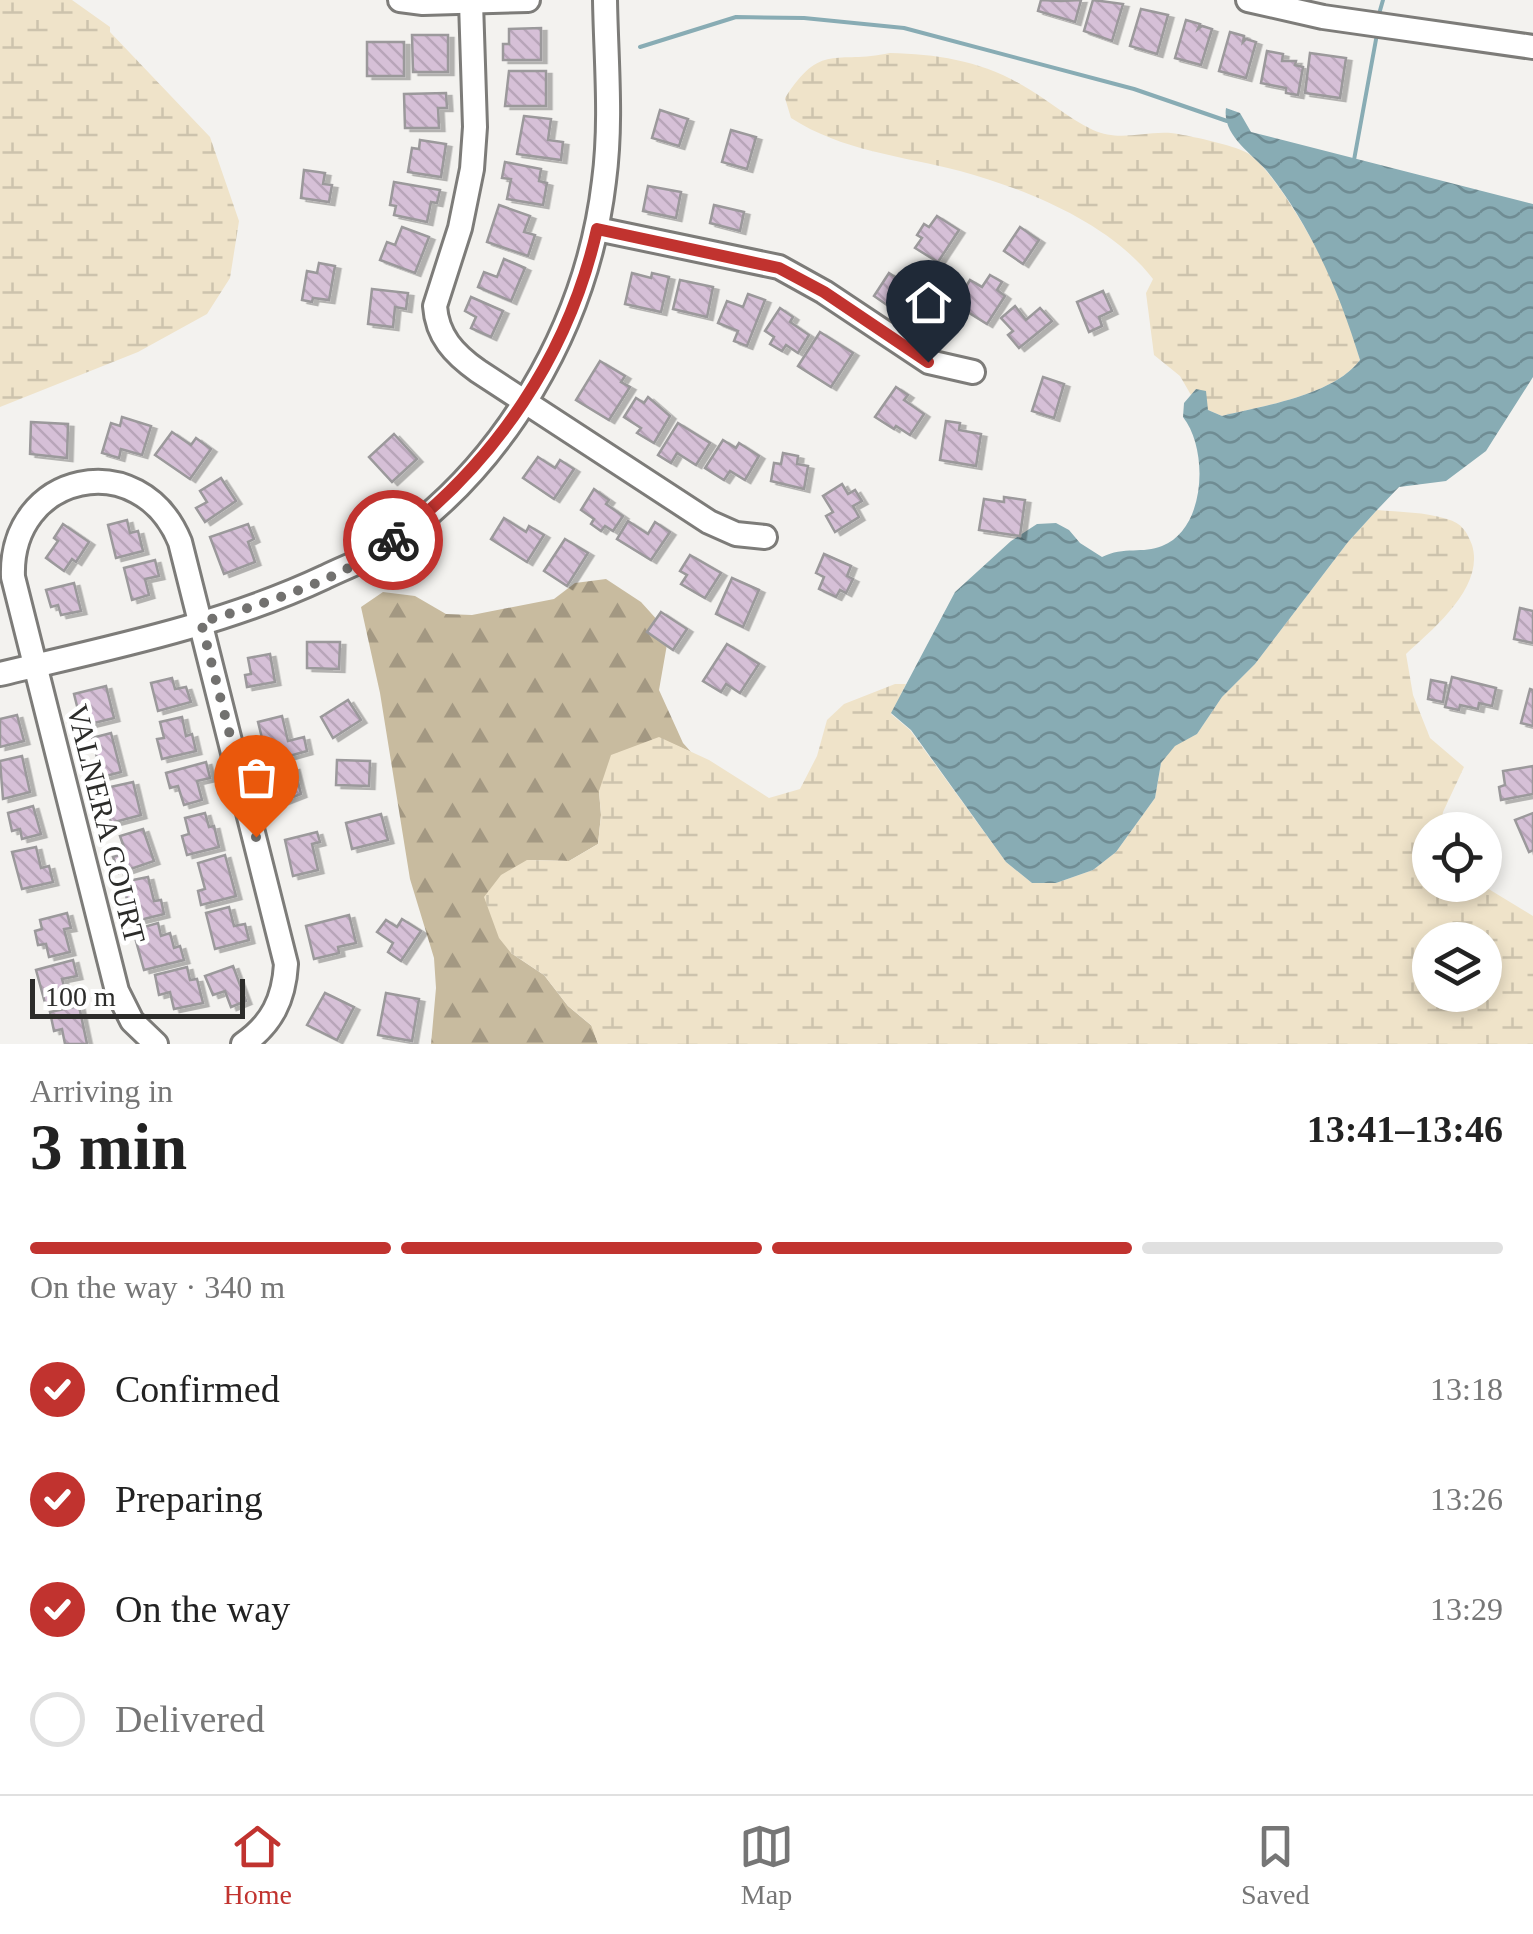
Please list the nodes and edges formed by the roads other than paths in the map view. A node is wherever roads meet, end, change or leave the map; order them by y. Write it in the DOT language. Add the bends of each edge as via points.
graph roads {
  1 [pos="400,0"];
  2 [pos="528,0"];
  3 [pos="605,0"];
  4 [pos="1248,0"];
  5 [pos="471,2"];
  6 [pos="1301,6"];
  7 [pos="1533,47"];
  8 [pos="597,229"];
  9 [pos="973,372"];
  10 [pos="526,402"];
  11 [pos="766,538"];
  12 [pos="201,622"];
  13 [pos="34,666"];
  14 [pos="0,674"];
  15 [pos="156,1044"];
  16 [pos="243,1044"];
  1 -- 5 [label="street"];
  2 -- 5 [label="street"];
  3 -- 8 [label="street" via="608,131"];
  4 -- 6 [label="street"];
  5 -- 10 [label="street" via="472,169 435,312 458,356"];
  6 -- 7 [label="street" via="1355,22"];
  8 -- 9 [label="street" via="779,268 928,362"];
  8 -- 10 [label="street" via="572,313"];
  10 -- 11 [label="street" via="709,522"];
  10 -- 12 [label="street" via="448,495 378,552 252,608"];
  12 -- 13 [label="street"];
  12 -- 13 [label="street" via="180,542 159,508 126,485 76,484 39,506 15,548 13,577"];
  12 -- 16 [label="street" via="286,964 273,1015"];
  13 -- 14 [label="street"];
  13 -- 15 [label="street, VALNERA COURT" via="118,991 132,1021"];
}
